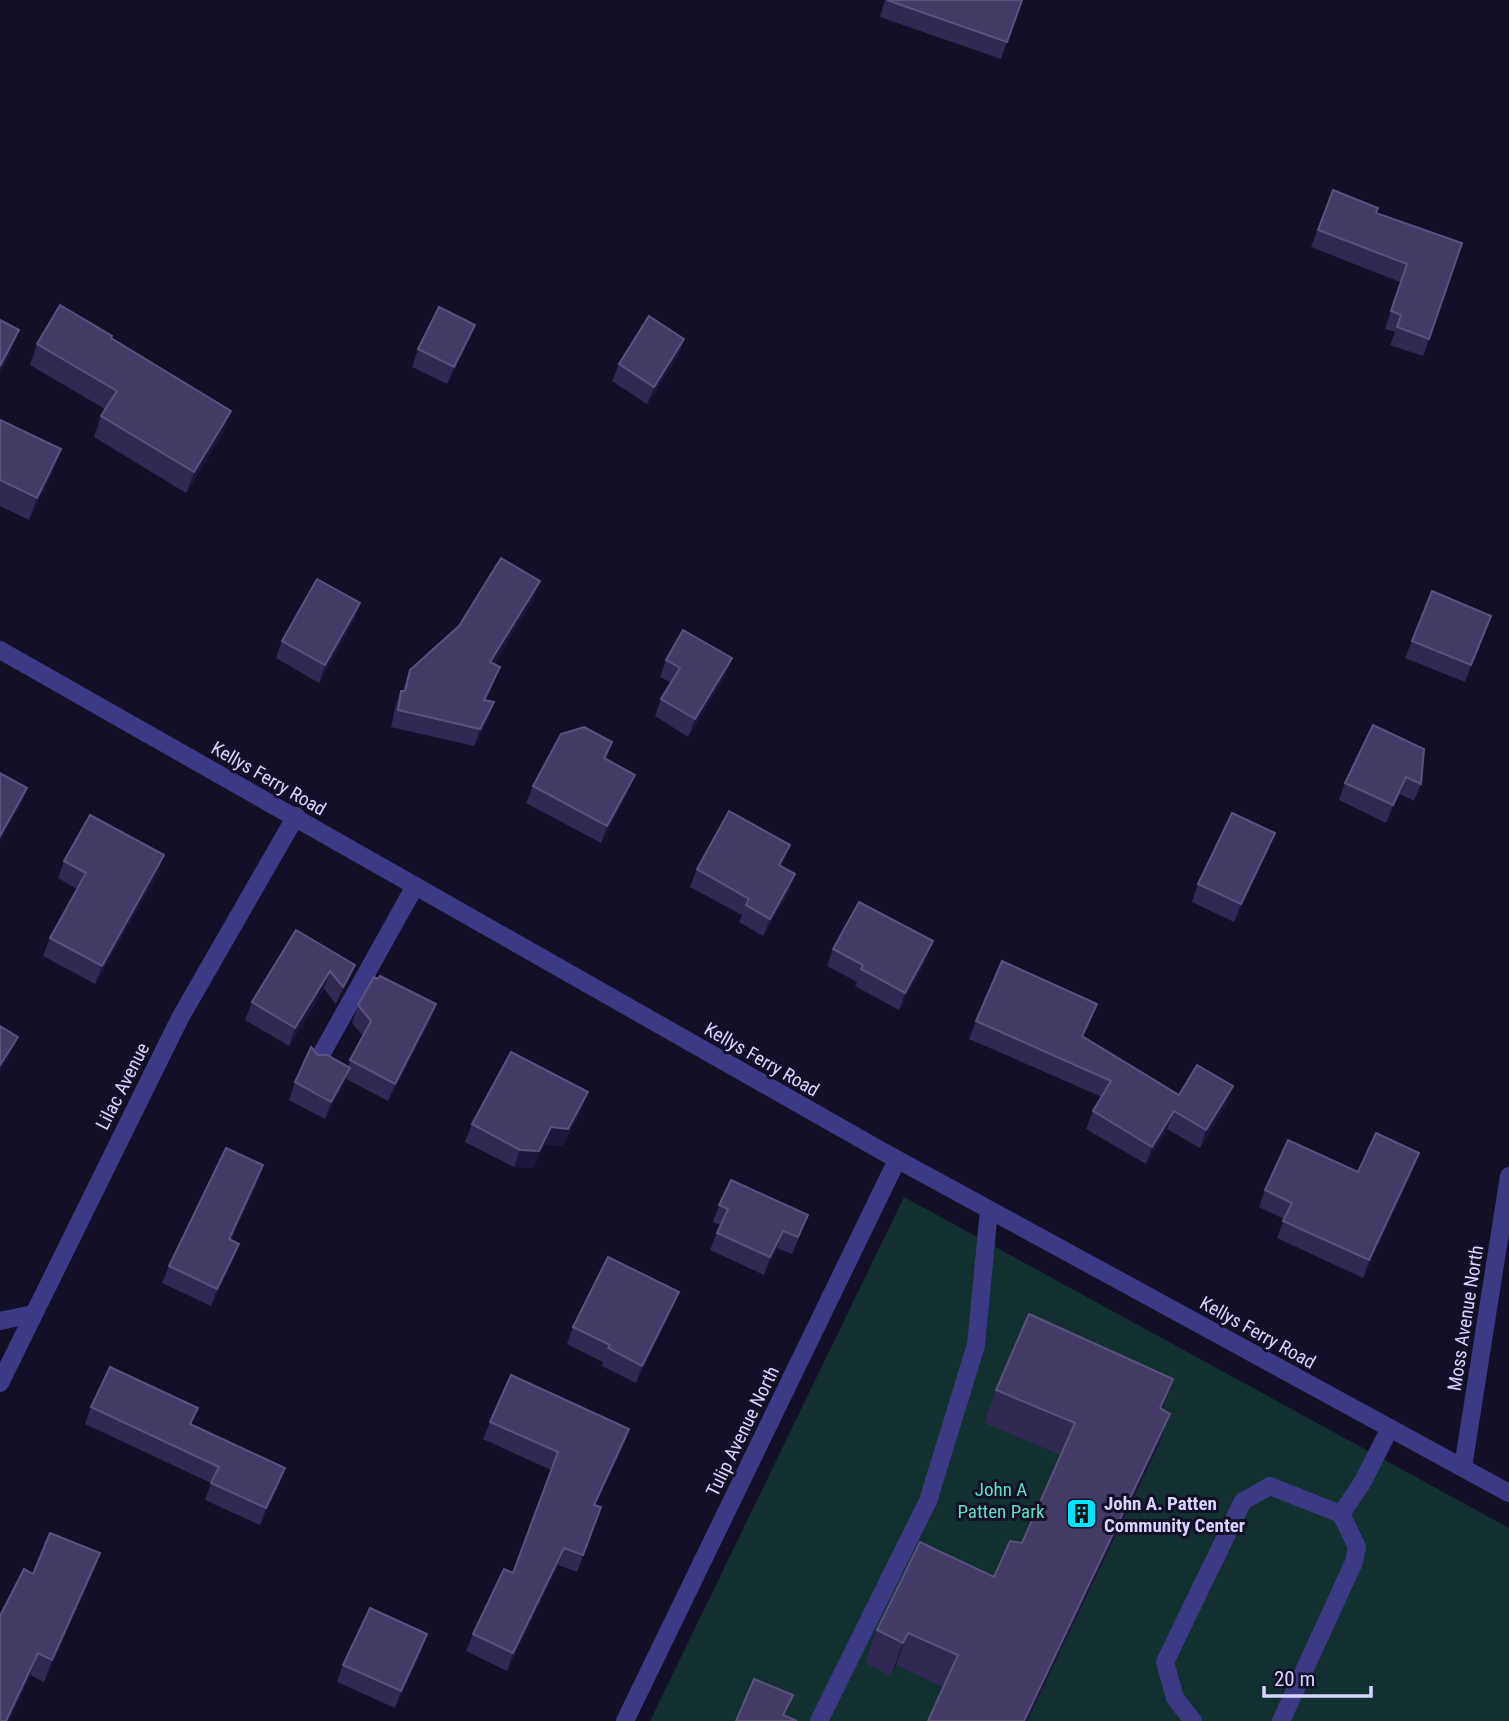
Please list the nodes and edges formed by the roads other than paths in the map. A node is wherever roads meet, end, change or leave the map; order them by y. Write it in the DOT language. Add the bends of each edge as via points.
graph roads {
  1 [pos="0,650"];
  2 [pos="296,816"];
  3 [pos="415,886"];
  4 [pos="317,1062"];
  5 [pos="897,1160"];
  6 [pos="1509,1176"];
  7 [pos="989,1210"];
  8 [pos="33,1314"];
  9 [pos="0,1321"];
  10 [pos="0,1382"];
  11 [pos="1390,1428"];
  12 [pos="1463,1467"];
  13 [pos="1509,1493"];
  14 [pos="1341,1514"];
  15 [pos="625,1721"];
  16 [pos="819,1721"];
  17 [pos="1193,1721"];
  18 [pos="1281,1721"];
  1 -- 2 [label="street, Kellys Ferry Road"];
  2 -- 3 [label="street, Kellys Ferry Road"];
  2 -- 8 [label="street, Lilac Avenue" via="180,1018"];
  3 -- 4 [label="street"];
  3 -- 5 [label="street, Kellys Ferry Road"];
  5 -- 7 [label="street, Kellys Ferry Road"];
  5 -- 15 [label="street, Tulip Avenue North"];
  6 -- 12 [label="street, Moss Avenue North"];
  7 -- 11 [label="street, Kellys Ferry Road"];
  7 -- 16 [label="street" via="976,1345 928,1501"];
  8 -- 9 [label="street"];
  8 -- 10 [label="street, Lilac Avenue"];
  11 -- 12 [label="street, Kellys Ferry Road"];
  11 -- 14 [label="street"];
  12 -- 13 [label="street, Kellys Ferry Road"];
  14 -- 17 [label="street" via="1270,1486 1242,1501 1165,1662 1175,1698"];
  14 -- 18 [label="street" via="1357,1547 1354,1562"];
}
